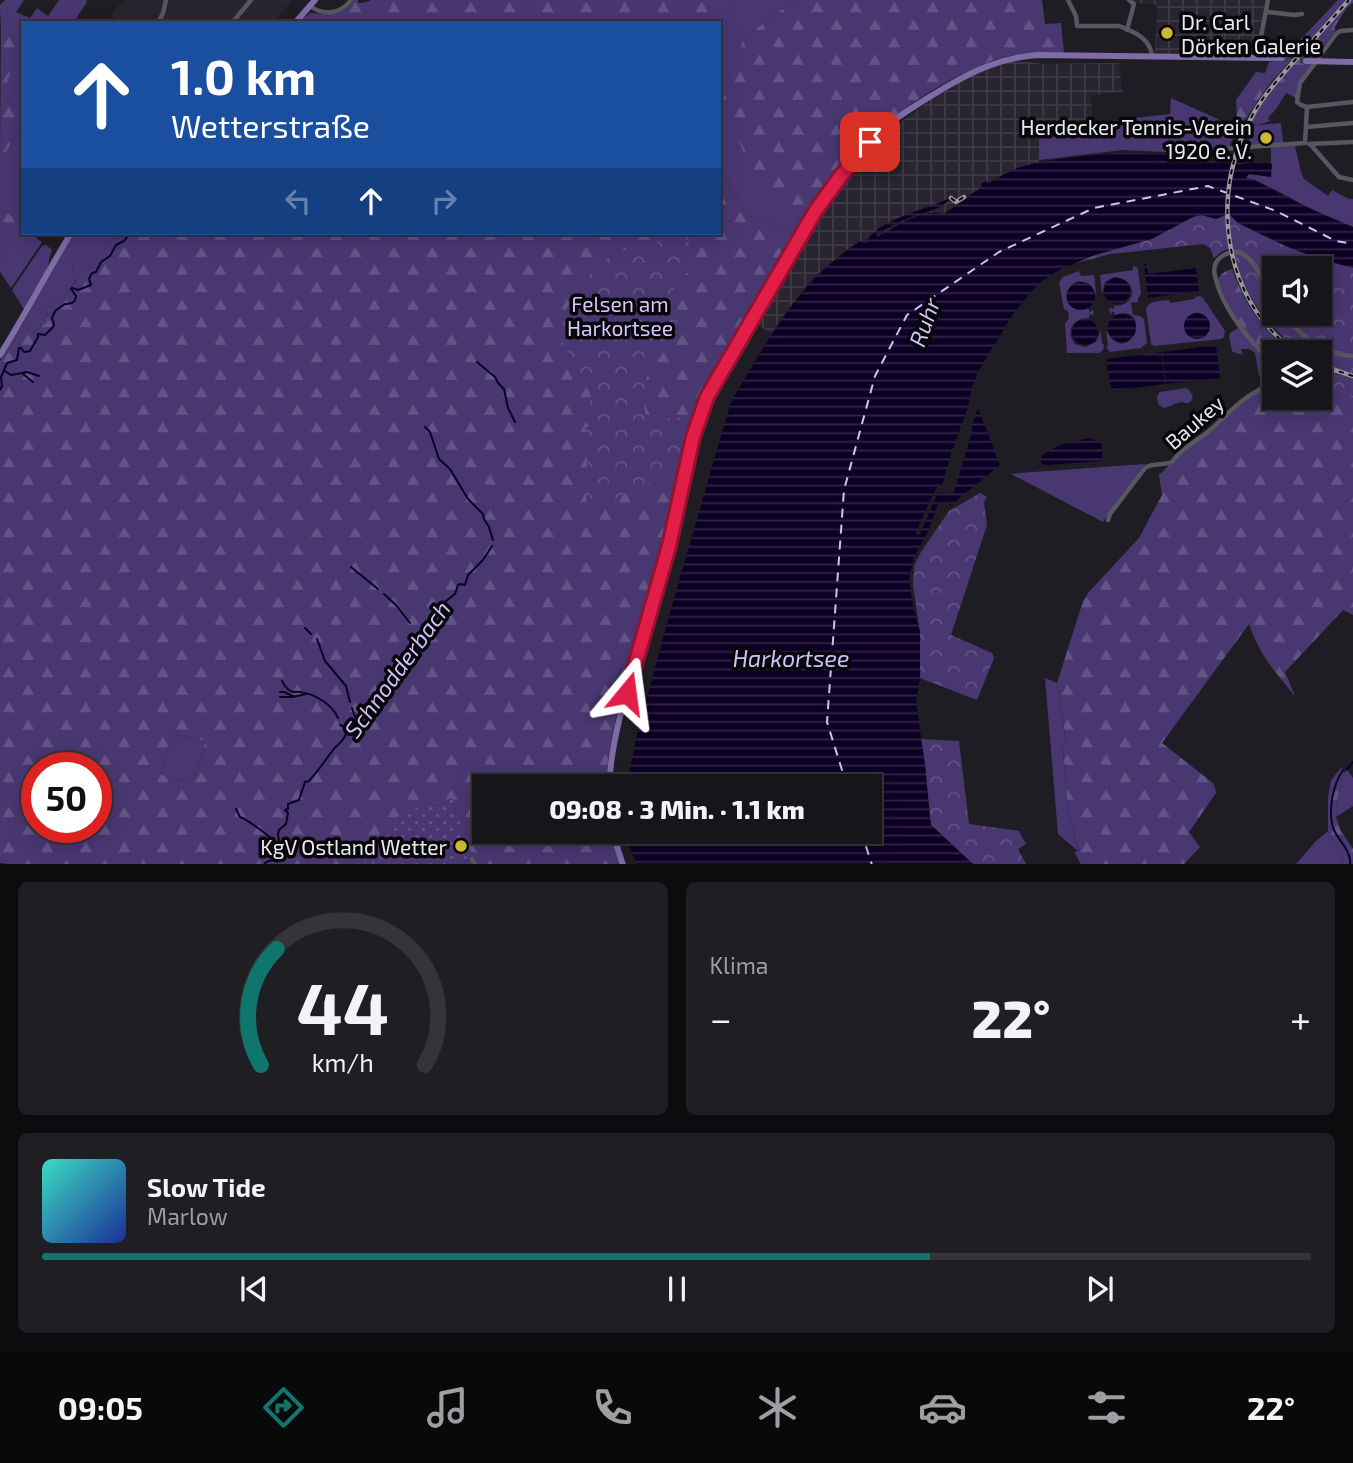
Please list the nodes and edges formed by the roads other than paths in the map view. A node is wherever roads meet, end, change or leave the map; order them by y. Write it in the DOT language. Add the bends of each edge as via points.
graph roads {
  1 [pos="166,0"];
  2 [pos="251,0"];
  3 [pos="351,0"];
  4 [pos="1068,0"];
  5 [pos="1129,0"];
  6 [pos="1268,0"];
  7 [pos="314,2"];
  8 [pos="1267,12"];
  9 [pos="1302,14"];
  10 [pos="159,21"];
  11 [pos="234,21"];
  12 [pos="297,21"];
  13 [pos="1127,30"];
  14 [pos="1353,30"];
  15 [pos="1152,57"];
  16 [pos="1257,57"];
  17 [pos="1283,58"];
  18 [pos="1306,61"];
  19 [pos="1316,62"];
  20 [pos="1353,62"];
  21 [pos="1353,102"];
  22 [pos="1307,107"];
  23 [pos="1353,123"];
  24 [pos="1306,127"];
  25 [pos="1353,142"];
  26 [pos="1308,144"];
  27 [pos="1221,149"];
  28 [pos="1353,180"];
  29 [pos="70,235"];
  30 [pos="1262,280"];
  31 [pos="1293,326"];
  32 [pos="1262,353"];
  33 [pos="0,355"];
  34 [pos="1353,356"];
  35 [pos="1262,389"];
  36 [pos="1108,520"];
  37 [pos="610,774"];
  38 [pos="616,844"];
  39 [pos="623,864"];
  1 -- 10 [label="street"];
  2 -- 11 [label="street"];
  3 -- 7 [label="street" via="334,12 317,11"];
  4 -- 13 [label="street" via="1077,26"];
  5 -- 13 [label="street" via="1135,4"];
  6 -- 8 [label="street"];
  7 -- 12 [label="main road"];
  8 -- 9 [label="street"];
  8 -- 16 [label="street"];
  13 -- 15 [label="street" via="1145,40"];
  14 -- 19 [label="street" via="1336,34"];
  15 -- 16 [label="main road"];
  15 -- 37 [label="main road" via="1019,57 975,71 885,128 831,190 702,409"];
  16 -- 17 [label="main road"];
  18 -- 19 [label="main road"];
  19 -- 20 [label="main road"];
  19 -- 22 [label="street" via="1299,87 1297,102"];
  21 -- 22 [label="street"];
  22 -- 24 [label="street"];
  23 -- 24 [label="street"];
  24 -- 26 [label="street"];
  25 -- 26 [label="street"];
  26 -- 27 [label="street"];
  26 -- 28 [label="street" via="1334,174"];
  29 -- 33 [label="main road"];
  30 -- 32 [label="street" via="1245,254 1234,252 1216,262 1218,286 1238,325"];
  31 -- 34 [label="street" via="1311,341"];
  35 -- 36 [label="street, Baukey" via="1245,398 1172,462 1145,468"];
  38 -- 39 [label="main road"];
}
